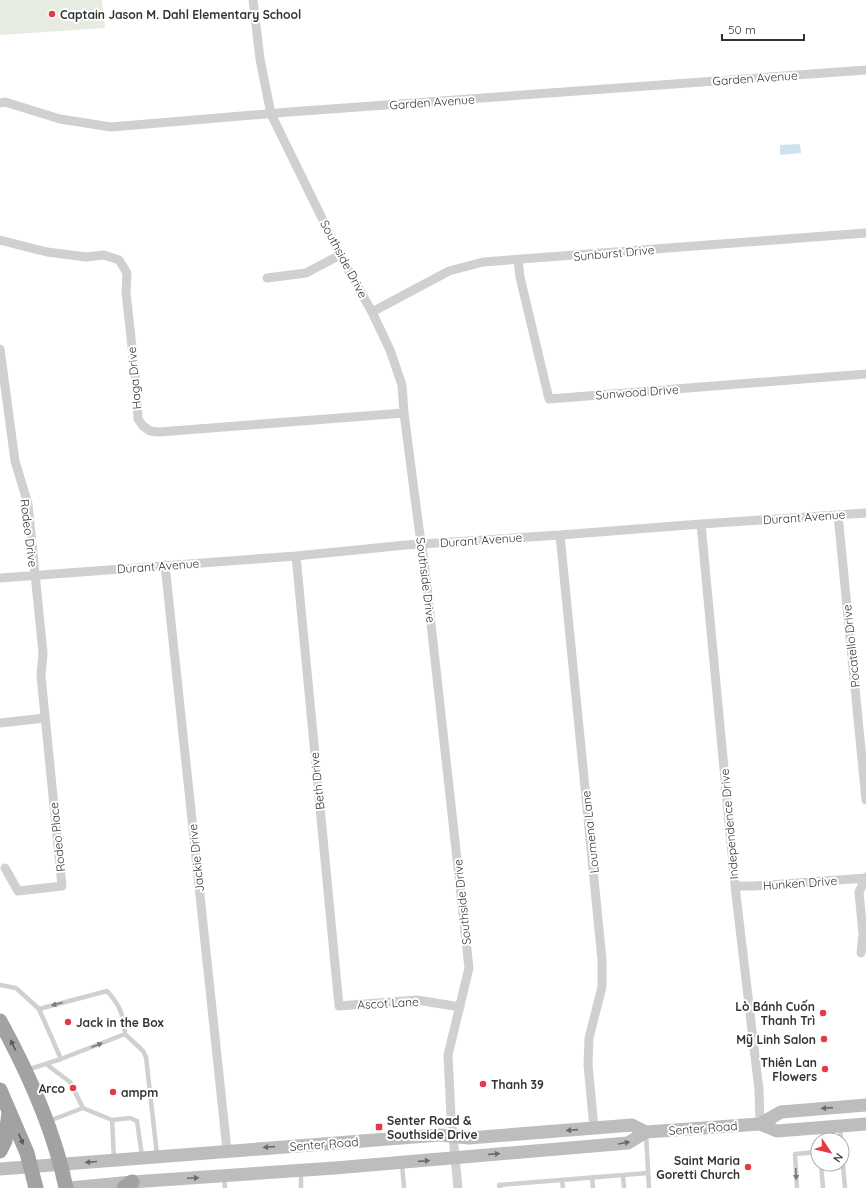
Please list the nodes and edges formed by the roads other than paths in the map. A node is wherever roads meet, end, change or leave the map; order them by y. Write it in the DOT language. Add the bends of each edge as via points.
graph roads {
  1 [pos="253,0"];
  2 [pos="866,70"];
  3 [pos="0,103"];
  4 [pos="271,114"];
  5 [pos="866,232"];
  6 [pos="0,240"];
  7 [pos="340,256"];
  8 [pos="518,260"];
  9 [pos="267,278"];
  10 [pos="372,312"];
  11 [pos="0,348"];
  12 [pos="1,363"];
  13 [pos="866,374"];
  14 [pos="404,413"];
  15 [pos="866,513"];
  16 [pos="838,515"];
  17 [pos="701,524"];
  18 [pos="560,535"];
  19 [pos="421,544"];
  20 [pos="296,556"];
  21 [pos="165,565"];
  22 [pos="35,576"];
  23 [pos="0,578"];
  24 [pos="45,718"];
  25 [pos="0,723"];
  26 [pos="866,800"];
  27 [pos="5,868"];
  28 [pos="866,878"];
  29 [pos="734,886"];
  30 [pos="861,953"];
  31 [pos="0,985"];
  32 [pos="339,1006"];
  33 [pos="460,1007"];
  34 [pos="39,1009"];
  35 [pos="0,1021"];
  36 [pos="125,1034"];
  37 [pos="61,1059"];
  38 [pos="46,1064"];
  39 [pos="25,1070"];
  40 [pos="0,1090"];
  41 [pos="866,1105"];
  42 [pos="83,1108"];
  43 [pos="866,1111"];
  44 [pos="9,1112"];
  45 [pos="112,1120"];
  46 [pos="47,1122"];
  47 [pos="760,1124"];
  48 [pos="866,1124"];
  49 [pos="840,1126"];
  50 [pos="594,1128"];
  51 [pos="646,1132"];
  52 [pos="840,1132"];
  53 [pos="453,1137"];
  54 [pos="226,1150"];
  55 [pos="0,1151"];
  56 [pos="810,1153"];
  57 [pos="157,1157"];
  58 [pos="142,1158"];
  59 [pos="455,1158"];
  60 [pos="114,1160"];
  61 [pos="402,1162"];
  62 [pos="61,1165"];
  63 [pos="30,1167"];
  64 [pos="0,1169"];
  65 [pos="301,1170"];
  66 [pos="822,1172"];
  67 [pos="844,1172"];
  68 [pos="648,1173"];
  69 [pos="623,1175"];
  70 [pos="592,1177"];
  71 [pos="562,1180"];
  72 [pos="224,1182"];
  73 [pos="532,1182"];
  74 [pos="128,1185"];
  75 [pos="36,1188"];
  76 [pos="66,1188"];
  77 [pos="70,1188"];
  78 [pos="301,1188"];
  79 [pos="404,1188"];
  80 [pos="458,1188"];
  81 [pos="500,1188"];
  82 [pos="533,1188"];
  83 [pos="563,1188"];
  84 [pos="592,1188"];
  85 [pos="624,1188"];
  86 [pos="649,1188"];
  87 [pos="797,1188"];
  88 [pos="823,1188"];
  89 [pos="845,1188"];
  1 -- 4 [label="street, Southside Drive" via="260,59"];
  2 -- 4 [label="street, Garden Avenue"];
  3 -- 4 [label="street, Garden Avenue" via="5,102 60,119 111,127"];
  4 -- 7 [label="street, Southside Drive"];
  5 -- 8 [label="street, Sunburst Drive"];
  6 -- 14 [label="street, Haga Drive" via="47,252 86,257 104,255 119,260 127,273 126,292 138,418 150,431"];
  7 -- 9 [label="street" via="306,273"];
  7 -- 10 [label="street, Southside Drive"];
  8 -- 10 [label="street, Sunburst Drive" via="483,262 449,271"];
  8 -- 13 [label="street, Sunwood Drive" via="549,399"];
  10 -- 14 [label="street, Southside Drive" via="390,350 402,385"];
  11 -- 12 [label="street, Rodeo Drive"];
  12 -- 22 [label="street, Rodeo Drive" via="15,461 28,504"];
  14 -- 19 [label="street, Southside Drive"];
  15 -- 16 [label="street, Durant Avenue"];
  16 -- 17 [label="street, Durant Avenue"];
  16 -- 26 [label="street, Pocatello Drive"];
  17 -- 18 [label="street, Durant Avenue"];
  17 -- 29 [label="street, Independence Drive"];
  18 -- 19 [label="street, Durant Avenue"];
  18 -- 50 [label="street, Loumena Lane" via="602,960 602,987 589,1038 588,1065"];
  19 -- 20 [label="street, Durant Avenue"];
  19 -- 33 [label="street, Southside Drive" via="469,968"];
  20 -- 21 [label="street, Durant Avenue"];
  20 -- 32 [label="street, Beth Drive"];
  21 -- 22 [label="street, Durant Avenue"];
  21 -- 54 [label="street, Jackie Drive"];
  22 -- 23 [label="street, Durant Avenue"];
  22 -- 24 [label="street, Rodeo Drive" via="43,653 41,676"];
  24 -- 25 [label="street"];
  24 -- 27 [label="street, Rodeo Place" via="62,886 18,891"];
  28 -- 29 [label="street, Hunken Drive"];
  28 -- 30 [label="street" via="859,892 863,934"];
  29 -- 47 [label="street, Independence Drive" via="759,1090"];
  31 -- 34 [label="lane" via="16,988"];
  32 -- 33 [label="street, Ascot Lane" via="416,1000"];
  33 -- 53 [label="street, Southside Drive" via="448,1055"];
  36 -- 34 [label="lane, one-way" via="122,1015 116,1001 107,991"];
  34 -- 37 [label="lane"];
  39 -- 35 [label="highway, one-way"];
  37 -- 36 [label="lane, one-way"];
  36 -- 57 [label="lane" via="146,1057"];
  37 -- 38 [label="lane"];
  38 -- 39 [label="lane"];
  38 -- 42 [label="lane" via="70,1082"];
  39 -- 46 [label="highway"];
  40 -- 44 [label="highway"];
  41 -- 47 [label="main road, Senter Road, one-way" via="781,1112"];
  42 -- 45 [label="lane"];
  42 -- 46 [label="lane"];
  43 -- 49 [label="main road" via="863,1114 848,1116"];
  44 -- 55 [label="highway" via="5,1141"];
  44 -- 63 [label="highway, one-way"];
  45 -- 58 [label="lane" via="130,1118 137,1121"];
  45 -- 60 [label="lane"];
  46 -- 62 [label="highway"];
  47 -- 49 [label="main road, Senter Road" via="777,1132"];
  47 -- 51 [label="main road, Senter Road"];
  48 -- 49 [label="main road, Senter Road"];
  49 -- 52 [label="lane"];
  50 -- 51 [label="main road, Senter Road" via="632,1125"];
  50 -- 53 [label="main road, Senter Road, one-way" via="469,1138"];
  59 -- 51 [label="main road, Senter Road, one-way" via="628,1143"];
  51 -- 68 [label="lane"];
  53 -- 54 [label="main road, Senter Road, one-way" via="440,1135"];
  53 -- 59 [label="street, Southside Drive"];
  54 -- 57 [label="main road, Senter Road"];
  56 -- 87 [label="lane, one-way" via="795,1154"];
  57 -- 58 [label="main road, Senter Road"];
  58 -- 60 [label="main road, Senter Road"];
  61 -- 59 [label="main road, Senter Road, one-way"];
  59 -- 80 [label="street, Southside Drive"];
  60 -- 62 [label="main road, Senter Road, one-way"];
  61 -- 65 [label="main road, Senter Road"];
  61 -- 79 [label="lane"];
  62 -- 63 [label="main road, Senter Road"];
  62 -- 76 [label="highway"];
  63 -- 64 [label="main road, Senter Road"];
  63 -- 75 [label="highway"];
  65 -- 72 [label="main road, Senter Road"];
  65 -- 78 [label="lane"];
  66 -- 88 [label="lane"];
  67 -- 89 [label="lane"];
  68 -- 69 [label="lane"];
  68 -- 86 [label="lane"];
  69 -- 70 [label="lane"];
  69 -- 85 [label="lane"];
  70 -- 71 [label="lane"];
  70 -- 84 [label="lane"];
  71 -- 73 [label="lane"];
  71 -- 83 [label="lane"];
  74 -- 72 [label="main road, Senter Road, one-way"];
  73 -- 81 [label="lane" via="499,1185"];
  73 -- 82 [label="lane"];
  74 -- 77 [label="main road, Senter Road"];
}
